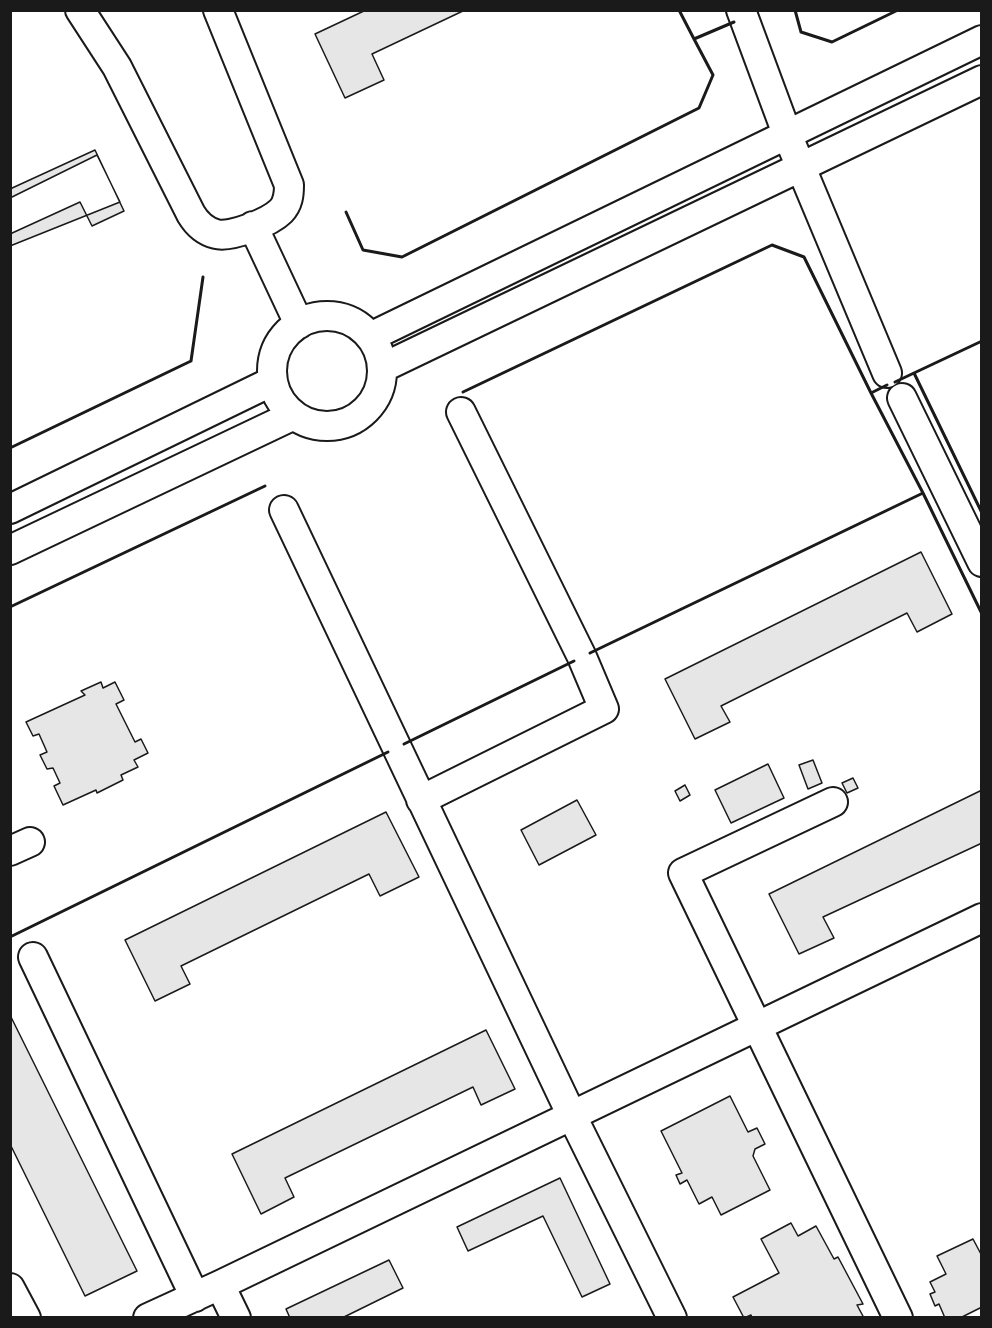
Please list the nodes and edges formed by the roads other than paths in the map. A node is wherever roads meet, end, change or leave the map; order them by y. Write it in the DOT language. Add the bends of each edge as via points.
graph roads {
  1 [pos="80,10"];
  2 [pos="218,10"];
  3 [pos="741,10"];
  4 [pos="981,40"];
  5 [pos="981,80"];
  6 [pos="787,134"];
  7 [pos="801,167"];
  8 [pos="253,226"];
  9 [pos="299,324"];
  10 [pos="370,337"];
  11 [pos="382,368"];
  12 [pos="887,374"];
  13 [pos="273,381"];
  14 [pos="902,398"];
  15 [pos="461,412"];
  16 [pos="294,415"];
  17 [pos="10,509"];
  18 [pos="284,510"];
  19 [pos="10,550"];
  20 [pos="981,562"];
  21 [pos="421,800"];
  22 [pos="833,802"];
  23 [pos="981,918"];
  24 [pos="33,957"];
  25 [pos="757,1027"];
  26 [pos="572,1116"];
  27 [pos="10,1288"];
  28 [pos="208,1291"];
  29 [pos="26,1317"];
  30 [pos="148,1317"];
  31 [pos="236,1317"];
  32 [pos="672,1317"];
  33 [pos="898,1317"];
  1 -- 8 [label="lane" via="117,66 197,224 223,235"];
  2 -- 8 [label="lane" via="289,185 286,204 280,212"];
  3 -- 6 [label="lane"];
  4 -- 6 [label="lane"];
  5 -- 7 [label="lane"];
  6 -- 7 [label="lane"];
  6 -- 10 [label="lane"];
  7 -- 11 [label="lane"];
  7 -- 12 [label="lane"];
  8 -- 9 [label="lane"];
  9 -- 10 [label="lane" via="324,317 337,318 361,328"];
  9 -- 13 [label="lane" via="275,354"];
  10 -- 11 [label="lane"];
  11 -- 16 [label="lane" via="376,395 364,411 346,422 319,426"];
  13 -- 16 [label="lane" via="276,394"];
  13 -- 17 [label="lane"];
  14 -- 20 [label="lane"];
  15 -- 21 [label="lane" via="604,709"];
  16 -- 19 [label="lane"];
  18 -- 21 [label="lane"];
  21 -- 26 [label="lane"];
  22 -- 25 [label="lane" via="683,873"];
  23 -- 25 [label="lane"];
  24 -- 28 [label="lane"];
  25 -- 26 [label="lane"];
  25 -- 33 [label="lane"];
  26 -- 28 [label="lane"];
  26 -- 32 [label="lane"];
  27 -- 29 [label="lane"];
  28 -- 30 [label="lane"];
  28 -- 31 [label="lane"];
}
